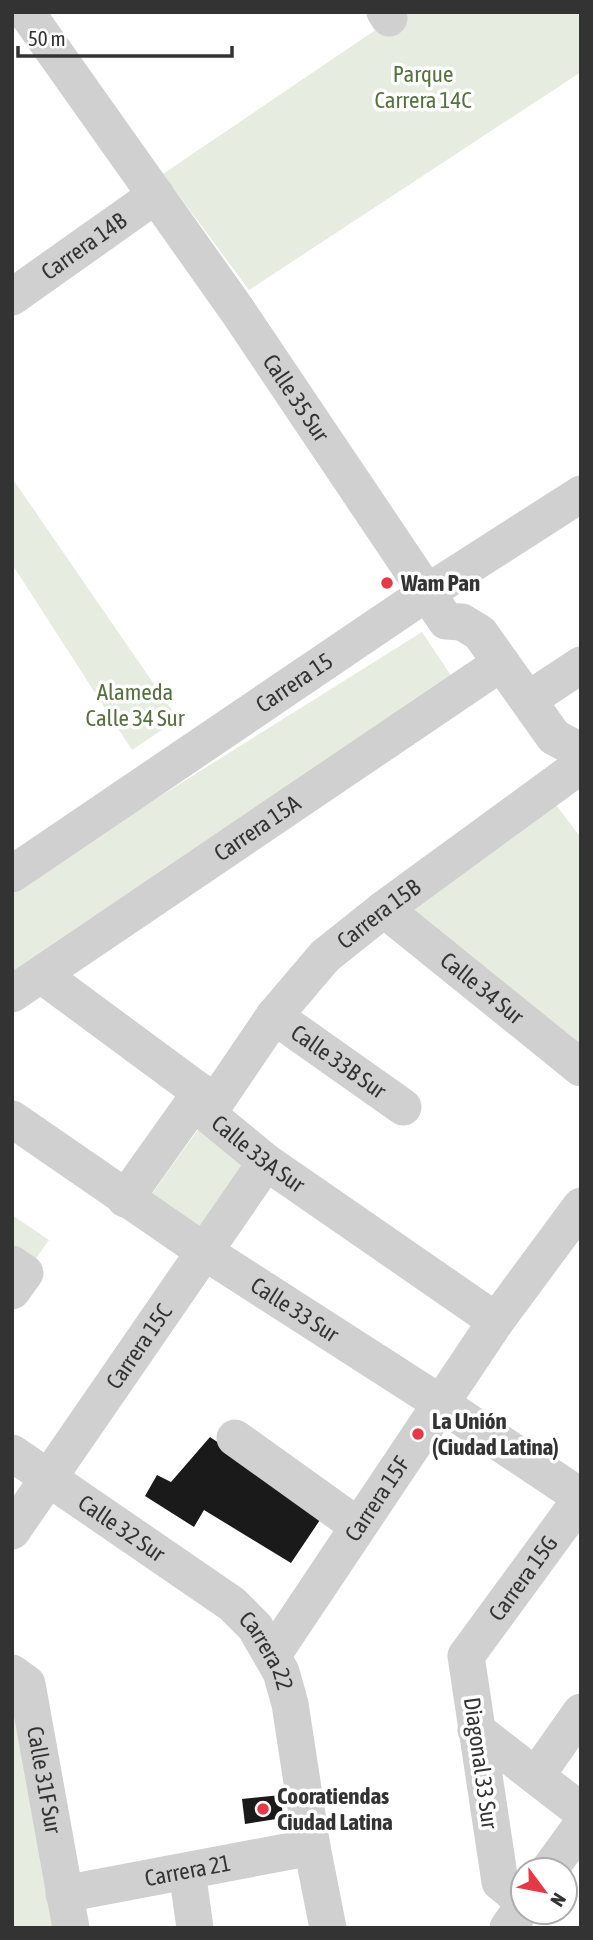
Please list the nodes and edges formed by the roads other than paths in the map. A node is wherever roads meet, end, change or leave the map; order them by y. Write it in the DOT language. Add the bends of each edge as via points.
graph roads {
  1 [pos="26,12"];
  2 [pos="156,195"];
  3 [pos="12,297"];
  4 [pos="581,494"];
  5 [pos="428,592"];
  6 [pos="501,663"];
  7 [pos="581,664"];
  8 [pos="528,700"];
  9 [pos="581,758"];
  10 [pos="581,765"];
  11 [pos="12,874"];
  12 [pos="384,909"];
  13 [pos="27,985"];
  14 [pos="274,1016"];
  15 [pos="581,1068"];
  16 [pos="208,1098"];
  17 [pos="403,1107"];
  18 [pos="12,1119"];
  19 [pos="267,1163"];
  20 [pos="125,1199"];
  21 [pos="581,1206"];
  22 [pos="205,1252"];
  23 [pos="496,1321"];
  24 [pos="440,1403"];
  25 [pos="234,1438"];
  26 [pos="12,1452"];
  27 [pos="49,1478"];
  28 [pos="581,1498"];
  29 [pos="358,1526"];
  30 [pos="12,1531"];
  31 [pos="232,1604"];
  32 [pos="272,1656"];
  33 [pos="466,1656"];
  34 [pos="12,1673"];
  35 [pos="581,1712"];
  36 [pos="477,1730"];
  37 [pos="536,1776"];
  38 [pos="581,1811"];
  39 [pos="581,1826"];
  40 [pos="312,1847"];
  41 [pos="559,1856"];
  42 [pos="187,1871"];
  43 [pos="509,1889"];
  44 [pos="67,1911"];
  45 [pos="195,1928"];
  46 [pos="328,1928"];
  1 -- 2 [label="street, Calle 35 Sur"];
  2 -- 3 [label="street, Carrera 14B"];
  2 -- 5 [label="street, Calle 35 Sur"];
  4 -- 5 [label="street, Carrera 15"];
  5 -- 6 [label="street, Calle 35 Sur" via="446,621 462,622 480,633"];
  5 -- 11 [label="street, Carrera 15"];
  6 -- 8 [label="street, Calle 35 Sur"];
  6 -- 13 [label="street, Carrera 15A"];
  7 -- 8 [label="street"];
  8 -- 9 [label="street, Calle 35 Sur" via="554,737"];
  10 -- 12 [label="street, Carrera 15B"];
  12 -- 14 [label="street, Carrera 15B" via="325,956"];
  12 -- 15 [label="street, Calle 34 Sur"];
  13 -- 16 [label="street, Calle 33A Sur"];
  14 -- 16 [label="street, Carrera 15B"];
  14 -- 17 [label="street, Calle 33B Sur"];
  16 -- 19 [label="street, Calle 33A Sur" via="210,1116"];
  16 -- 20 [label="street, Carrera 15B"];
  18 -- 20 [label="street, Calle 33 Sur"];
  19 -- 22 [label="street, Carrera 15C"];
  19 -- 23 [label="street, Calle 33A Sur"];
  20 -- 22 [label="street, Calle 33 Sur"];
  21 -- 23 [label="street, Carrera 15F"];
  22 -- 24 [label="street, Calle 33 Sur"];
  22 -- 27 [label="street, Carrera 15C"];
  23 -- 24 [label="street, Carrera 15F"];
  24 -- 28 [label="street, Calle 33 Sur"];
  24 -- 29 [label="street, Carrera 15F"];
  25 -- 29 [label="street"];
  26 -- 27 [label="street, Calle 32 Sur"];
  27 -- 30 [label="street, Carrera 15C"];
  27 -- 31 [label="street, Calle 32 Sur"];
  28 -- 33 [label="street, Carrera 15G"];
  29 -- 32 [label="street, Carrera 15F"];
  31 -- 32 [label="street, Carrera 22" via="255,1627"];
  32 -- 40 [label="street, Carrera 22" via="290,1704"];
  33 -- 36 [label="street, Diagonal 33 Sur"];
  34 -- 44 [label="street, Calle 31F Sur" via="27,1684"];
  35 -- 37 [label="street"];
  36 -- 37 [label="street"];
  36 -- 43 [label="street, Diagonal 33 Sur" via="500,1882"];
  37 -- 38 [label="street"];
  39 -- 41 [label="street"];
  40 -- 42 [label="street, Carrera 21"];
  40 -- 46 [label="street, Carrera 22"];
  42 -- 44 [label="street, Carrera 21"];
  42 -- 45 [label="street"];
}
